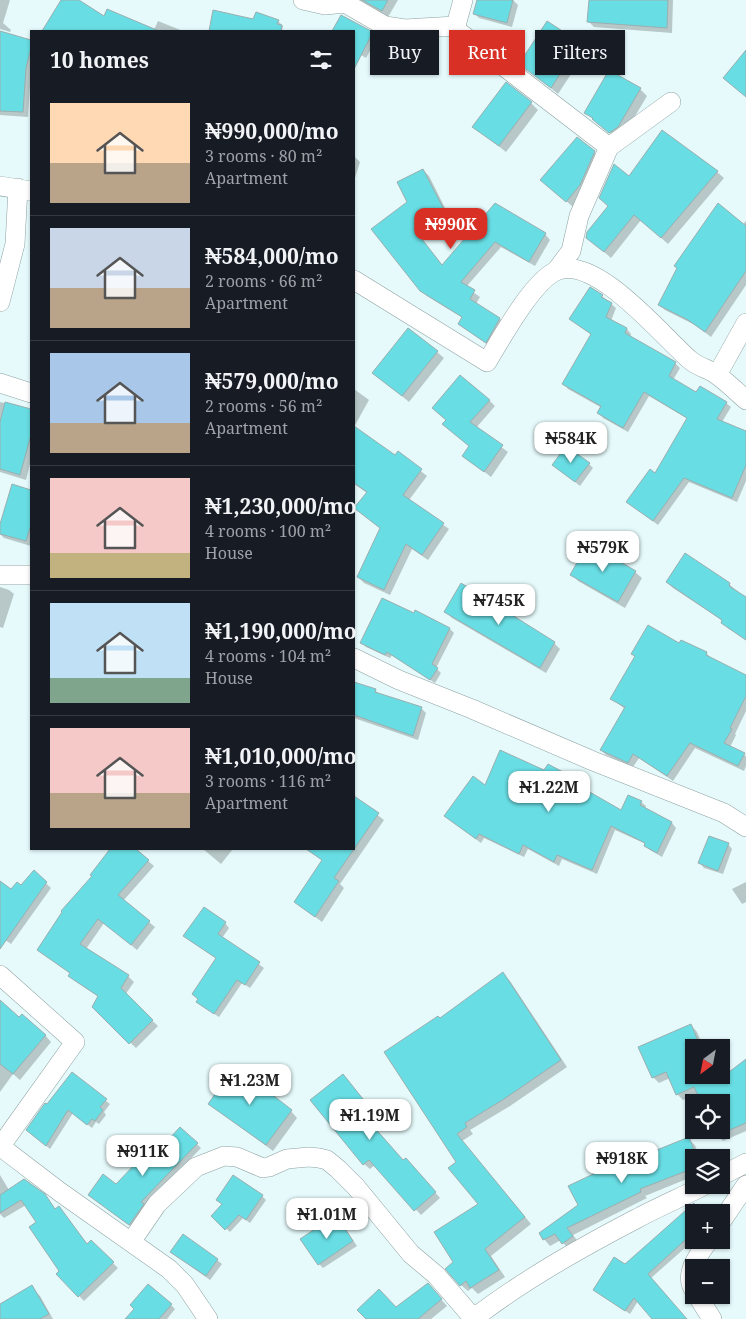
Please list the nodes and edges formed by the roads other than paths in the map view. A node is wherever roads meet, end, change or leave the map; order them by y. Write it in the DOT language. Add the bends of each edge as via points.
graph roads {
  1 [pos="303,0"];
  2 [pos="463,0"];
  3 [pos="455,29"];
  4 [pos="671,102"];
  5 [pos="609,147"];
  6 [pos="16,188"];
  7 [pos="556,271"];
  8 [pos="355,281"];
  9 [pos="0,302"];
  10 [pos="746,323"];
  11 [pos="717,375"];
  12 [pos="0,383"];
  13 [pos="30,393"];
  14 [pos="746,400"];
  15 [pos="0,575"];
  16 [pos="30,576"];
  17 [pos="355,658"];
  18 [pos="746,827"];
  19 [pos="0,975"];
  20 [pos="0,1147"];
  21 [pos="746,1163"];
  22 [pos="730,1171"];
  23 [pos="746,1185"];
  24 [pos="686,1194"];
  25 [pos="730,1209"];
  26 [pos="131,1242"];
  27 [pos="703,1304"];
  28 [pos="208,1319"];
  29 [pos="474,1319"];
  30 [pos="712,1319"];
  1 -- 3 [label="street" via="325,5 345,3 385,26 405,29 455,26"];
  2 -- 3 [label="street"];
  3 -- 5 [label="street"];
  4 -- 5 [label="street"];
  5 -- 7 [label="street" via="579,216 570,251"];
  6 -- 9 [label="street" via="15,244"];
  7 -- 8 [label="street" via="526,299 487,362"];
  7 -- 11 [label="street" via="577,270 598,277 630,302 692,362"];
  10 -- 11 [label="street"];
  11 -- 14 [label="street"];
  12 -- 13 [label="street"];
  15 -- 16 [label="street"];
  17 -- 18 [label="street" via="399,680 724,813"];
  19 -- 20 [label="street" via="75,1042"];
  20 -- 26 [label="street"];
  21 -- 22 [label="street"];
  23 -- 25 [label="street"];
  24 -- 29 [label="street" via="542,1272"];
  26 -- 28 [label="street" via="185,1284"];
  26 -- 29 [label="street" via="157,1204 196,1167 224,1156 237,1157 263,1168 287,1159 319,1158 327,1160 356,1187 411,1254 436,1275"];
  27 -- 30 [label="street"];
}
